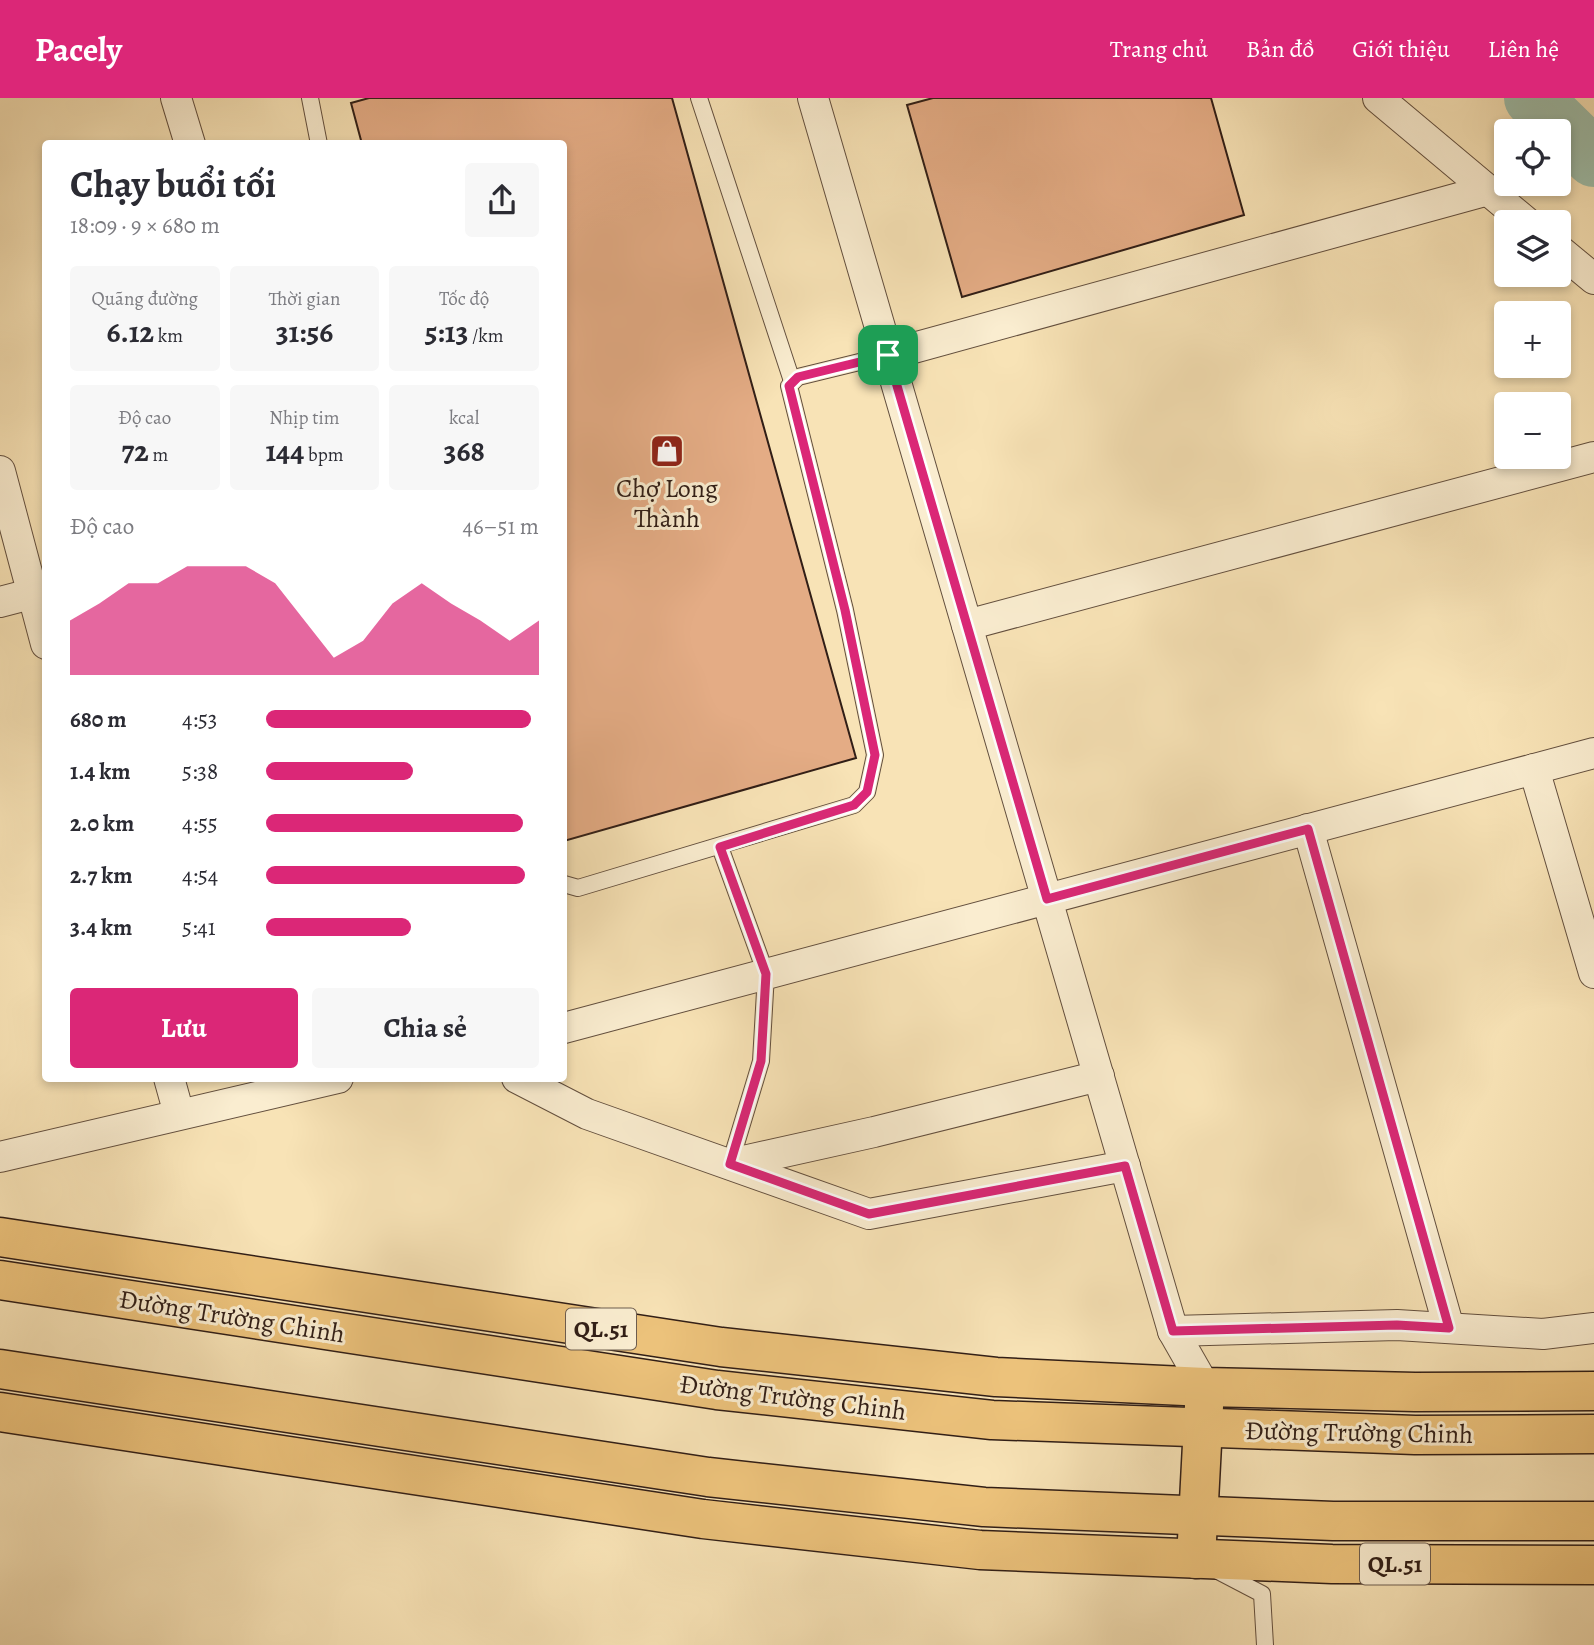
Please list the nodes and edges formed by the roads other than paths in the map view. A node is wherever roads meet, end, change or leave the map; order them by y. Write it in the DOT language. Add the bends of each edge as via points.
graph roads {
  1 [pos="176,98"];
  2 [pos="310,98"];
  3 [pos="699,98"];
  4 [pos="813,98"];
  5 [pos="1378,98"];
  6 [pos="189,140"];
  7 [pos="318,140"];
  8 [pos="1488,190"];
  9 [pos="1512,210"];
  10 [pos="1571,260"];
  11 [pos="1594,279"];
  12 [pos="888,355"];
  13 [pos="792,381"];
  14 [pos="1594,457"];
  15 [pos="0,471"];
  16 [pos="38,592"];
  17 [pos="0,602"];
  18 [pos="42,618"];
  19 [pos="967,625"];
  20 [pos="1594,753"];
  21 [pos="1534,769"];
  22 [pos="1308,829"];
  23 [pos="720,847"];
  24 [pos="567,885"];
  25 [pos="1047,899"];
  26 [pos="1594,973"];
  27 [pos="766,974"];
  28 [pos="567,1027"];
  29 [pos="1099,1076"];
  30 [pos="170,1082"];
  31 [pos="320,1082"];
  32 [pos="525,1082"];
  33 [pos="179,1114"];
  34 [pos="0,1157"];
  35 [pos="730,1164"];
  36 [pos="1125,1166"];
  37 [pos="0,1237"];
  38 [pos="0,1280"];
  39 [pos="1449,1328"];
  40 [pos="1594,1328"];
  41 [pos="1173,1331"];
  42 [pos="0,1369"];
  43 [pos="1205,1387"];
  44 [pos="1594,1391"];
  45 [pos="0,1412"];
  46 [pos="1204,1429"];
  47 [pos="1594,1434"];
  48 [pos="1197,1517"];
  49 [pos="1594,1521"];
  50 [pos="1196,1559"];
  51 [pos="1594,1564"];
  52 [pos="1265,1645"];
  1 -- 6 [label="street"];
  2 -- 7 [label="lane"];
  3 -- 13 [label="lane"];
  4 -- 12 [label="street"];
  5 -- 8 [label="street"];
  8 -- 9 [label="street"];
  8 -- 12 [label="street"];
  10 -- 11 [label="street"];
  12 -- 13 [label="lane"];
  12 -- 19 [label="street"];
  13 -- 23 [label="lane" via="789,386 875,755 873,774 867,792 854,805"];
  14 -- 19 [label="street"];
  15 -- 16 [label="street"];
  16 -- 17 [label="street"];
  16 -- 18 [label="street"];
  19 -- 25 [label="street"];
  20 -- 21 [label="street"];
  21 -- 22 [label="street"];
  21 -- 26 [label="street"];
  22 -- 25 [label="street"];
  22 -- 39 [label="street"];
  23 -- 24 [label="lane" via="578,888"];
  23 -- 27 [label="lane"];
  25 -- 27 [label="street"];
  25 -- 29 [label="street"];
  27 -- 28 [label="street"];
  27 -- 35 [label="lane" via="761,1061"];
  29 -- 35 [label="street"];
  29 -- 36 [label="street"];
  30 -- 33 [label="street"];
  31 -- 33 [label="street"];
  32 -- 35 [label="street" via="587,1114"];
  33 -- 34 [label="street"];
  35 -- 36 [label="street" via="869,1214"];
  36 -- 41 [label="street"];
  37 -- 43 [label="main road, Đường Trường Chinh / QL.51" via="721,1347 996,1377"];
  38 -- 46 [label="main road, Đường Trường Chinh / QL.51" via="717,1390 992,1420"];
  39 -- 40 [label="street" via="1543,1334"];
  39 -- 41 [label="street" via="1397,1325"];
  41 -- 43 [label="street"];
  42 -- 48 [label="main road, QL.51" via="708,1477 984,1507"];
  43 -- 44 [label="main road, Đường Trường Chinh / QL.51"];
  43 -- 46 [label="main road"];
  45 -- 50 [label="main road, QL.51" via="703,1519 981,1550"];
  46 -- 47 [label="main road, Đường Trường Chinh / QL.51"];
  46 -- 48 [label="main road"];
  48 -- 49 [label="main road, QL.51"];
  48 -- 50 [label="main road"];
  50 -- 51 [label="main road, QL.51"];
  50 -- 52 [label="lane" via="1262,1594"];
}
